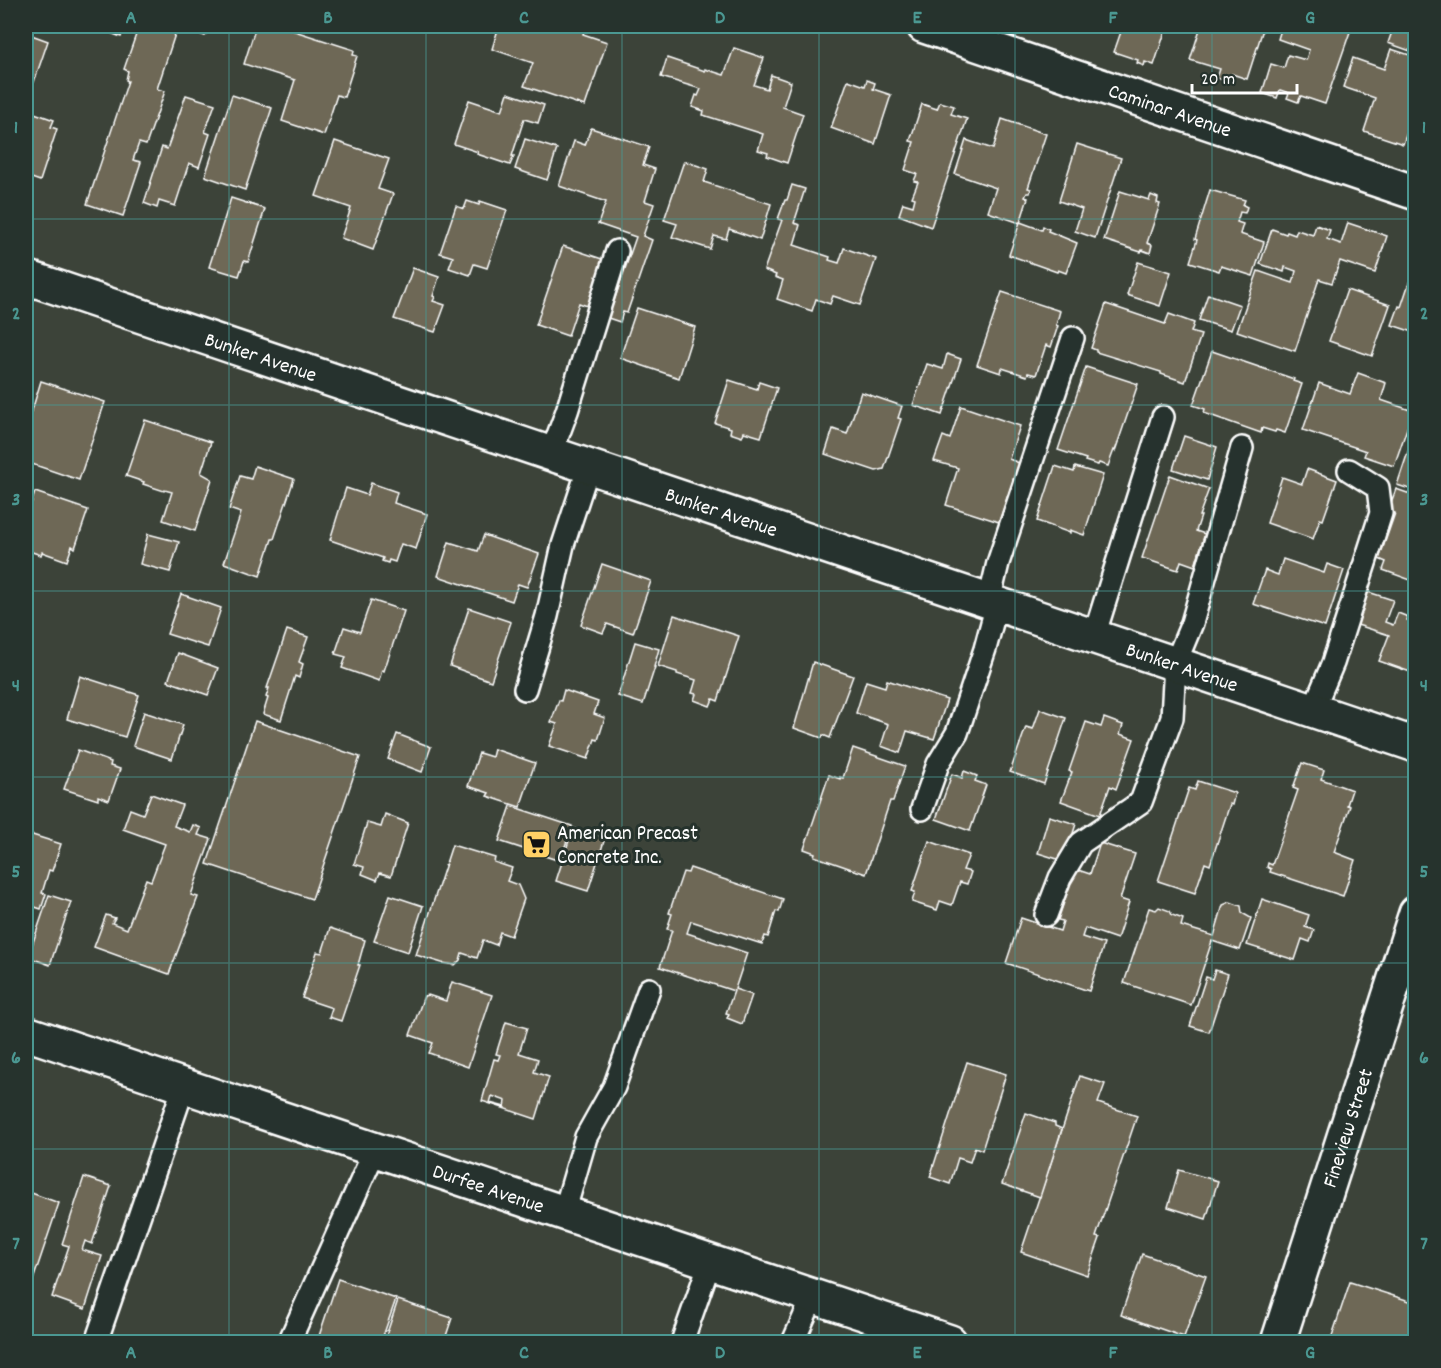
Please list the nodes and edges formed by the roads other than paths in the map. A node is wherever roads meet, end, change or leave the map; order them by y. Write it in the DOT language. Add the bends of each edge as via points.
graph roads {
  1 [pos="924,26"];
  2 [pos="1416,193"];
  3 [pos="617,251"];
  4 [pos="26,277"];
  5 [pos="1073,338"];
  6 [pos="1163,417"];
  7 [pos="1242,448"];
  8 [pos="551,454"];
  9 [pos="589,466"];
  10 [pos="1349,470"];
  11 [pos="993,603"];
  12 [pos="1094,636"];
  13 [pos="1175,664"];
  14 [pos="525,689"];
  15 [pos="1313,710"];
  16 [pos="1416,745"];
  17 [pos="922,808"];
  18 [pos="1416,913"];
  19 [pos="1046,915"];
  20 [pos="649,989"];
  21 [pos="26,1033"];
  22 [pos="184,1086"];
  23 [pos="375,1150"];
  24 [pos="564,1213"];
  25 [pos="710,1262"];
  26 [pos="813,1297"];
  27 [pos="888,1333"];
  28 [pos="96,1342"];
  29 [pos="289,1342"];
  30 [pos="682,1342"];
  31 [pos="793,1342"];
  32 [pos="950,1342"];
  33 [pos="1278,1342"];
  1 -- 2 [label="street, Caminar Avenue"];
  3 -- 8 [label="lane"];
  4 -- 8 [label="street, Bunker Avenue"];
  5 -- 11 [label="lane" via="998,563"];
  6 -- 12 [label="lane"];
  7 -- 13 [label="lane" via="1192,623"];
  8 -- 9 [label="street, Bunker Avenue"];
  9 -- 11 [label="street, Bunker Avenue"];
  9 -- 14 [label="lane" via="563,545"];
  10 -- 15 [label="lane" via="1378,488 1381,513 1333,663"];
  11 -- 12 [label="street, Bunker Avenue"];
  11 -- 17 [label="lane" via="985,649 957,733 938,764"];
  12 -- 13 [label="street, Bunker Avenue"];
  13 -- 15 [label="street, Bunker Avenue"];
  13 -- 19 [label="lane" via="1172,718 1141,802 1081,843 1060,878"];
  15 -- 16 [label="street, Bunker Avenue"];
  18 -- 33 [label="street, Fineview Street"];
  20 -- 24 [label="lane" via="614,1087 586,1137"];
  21 -- 22 [label="street, Durfee Avenue"];
  22 -- 23 [label="street, Durfee Avenue"];
  22 -- 28 [label="lane"];
  23 -- 24 [label="street, Durfee Avenue"];
  23 -- 29 [label="lane"];
  24 -- 25 [label="street, Durfee Avenue"];
  25 -- 26 [label="street, Durfee Avenue"];
  25 -- 30 [label="lane"];
  26 -- 27 [label="street, Durfee Avenue"];
  26 -- 31 [label="lane"];
  27 -- 32 [label="street, Durfee Avenue"];
}
